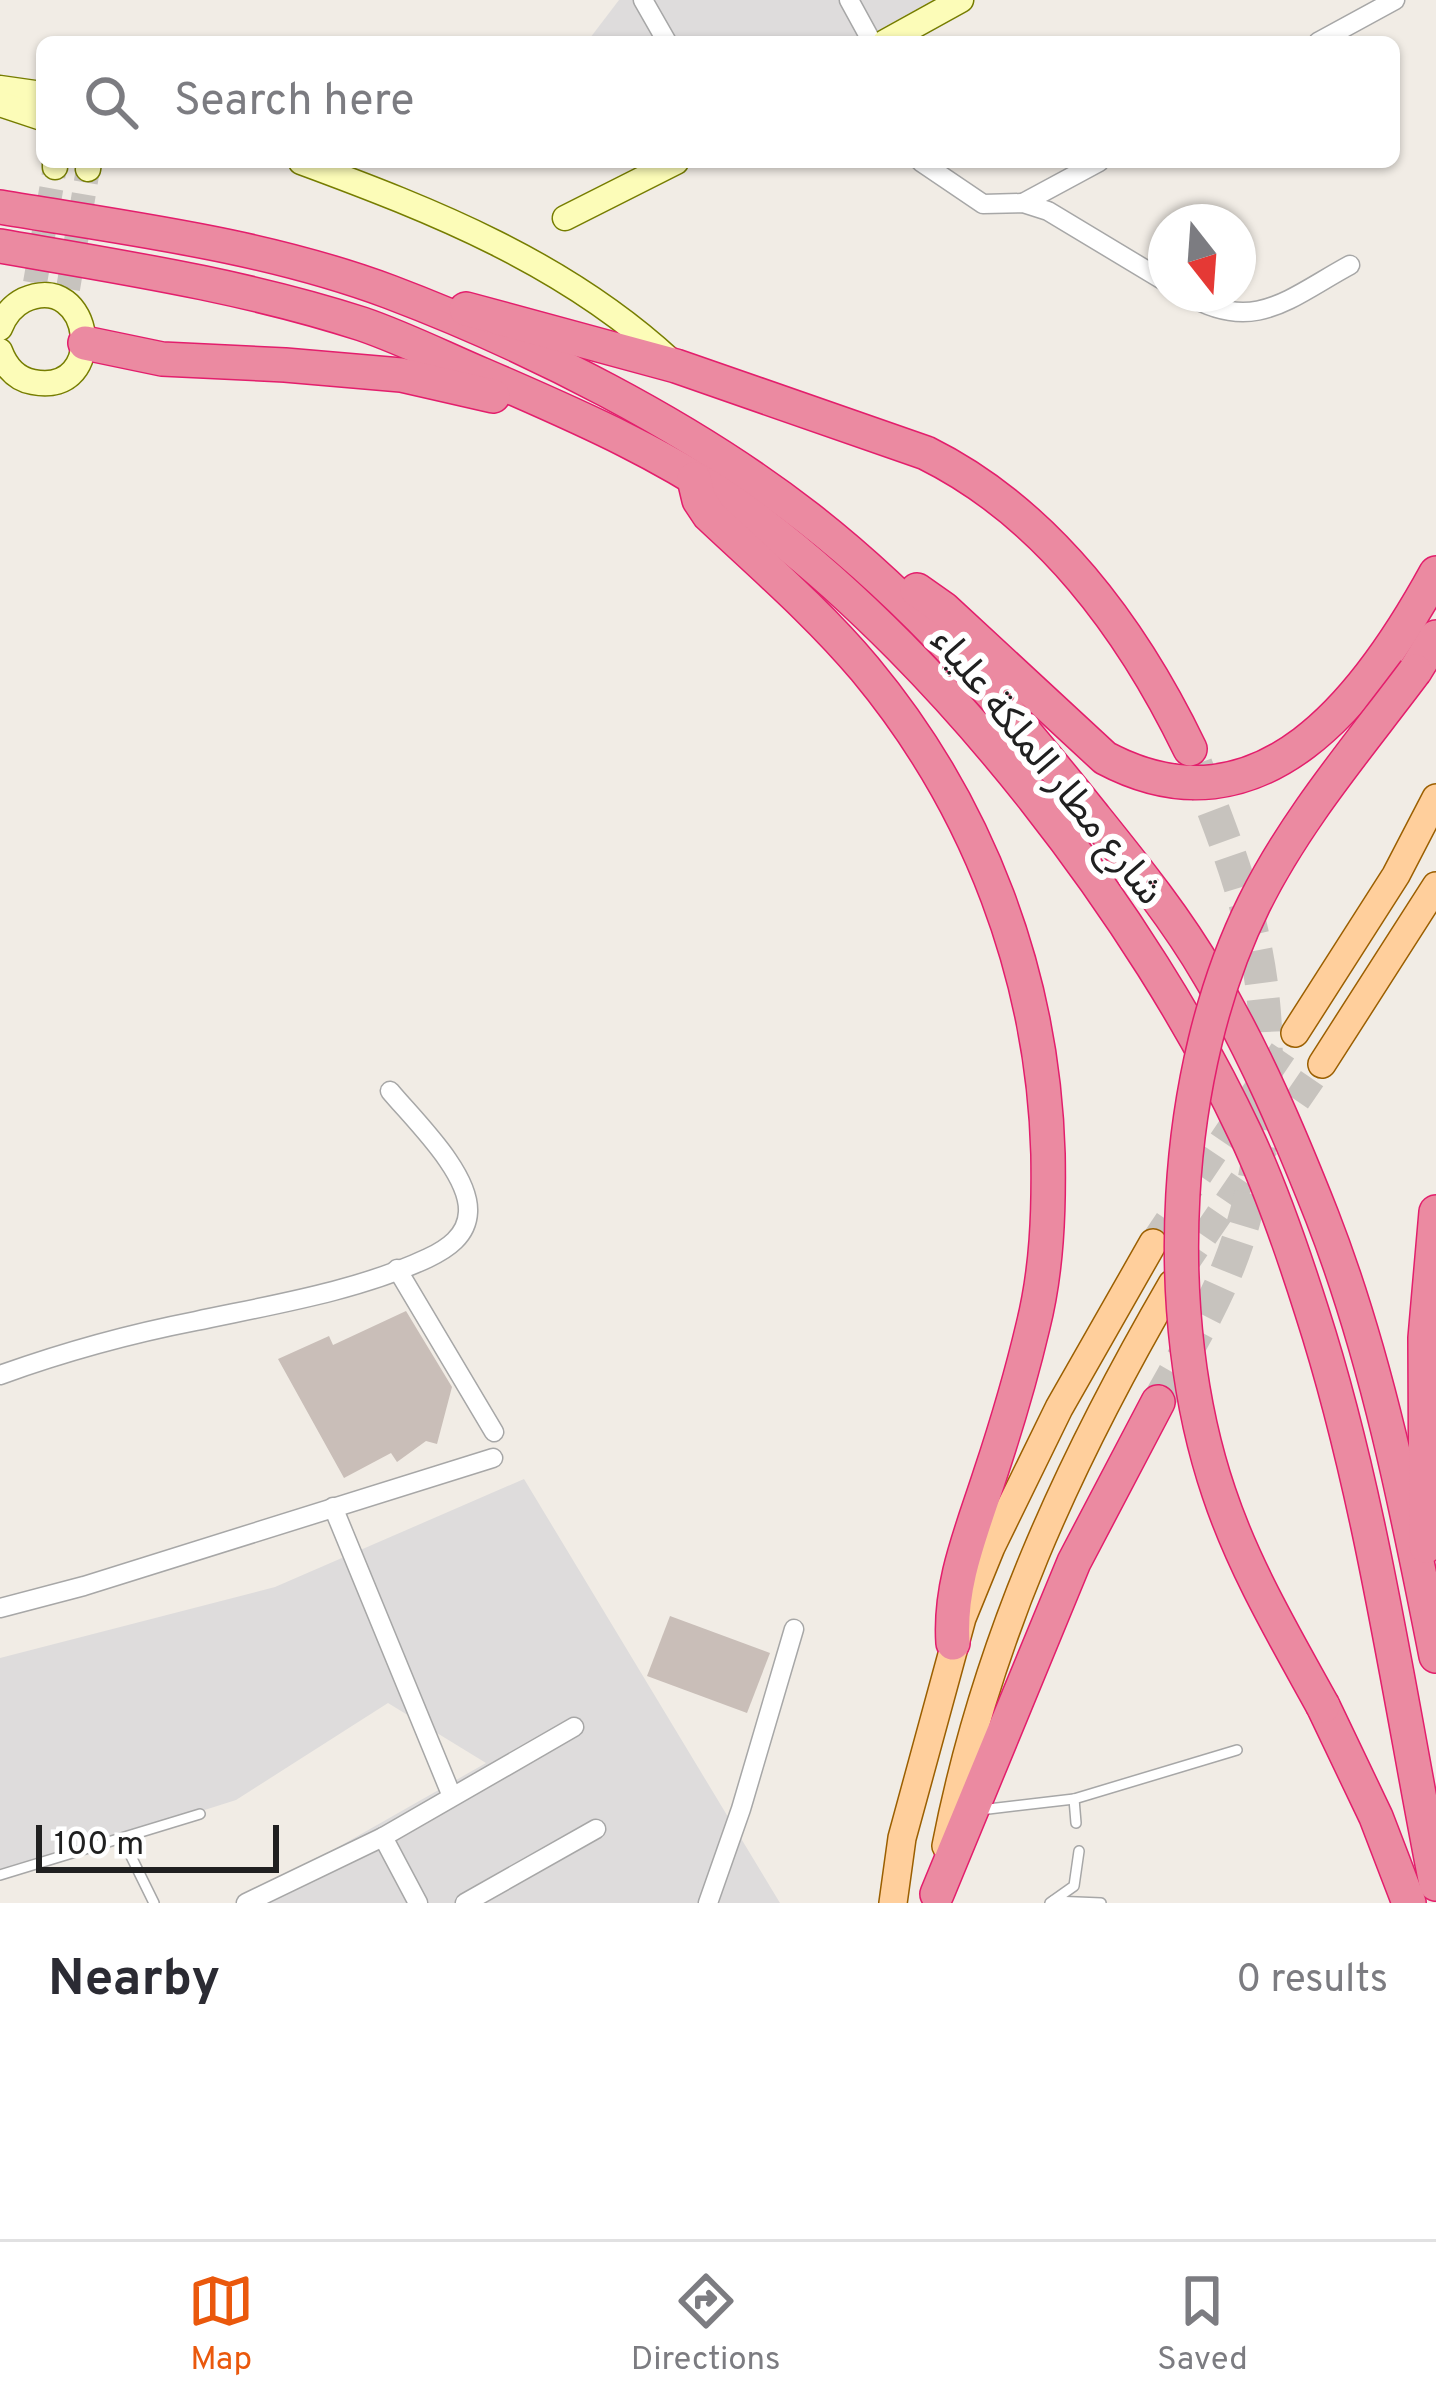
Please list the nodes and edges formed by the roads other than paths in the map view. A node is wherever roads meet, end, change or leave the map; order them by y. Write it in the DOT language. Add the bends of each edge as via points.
graph roads {
  1 [pos="644,0"];
  2 [pos="849,0"];
  3 [pos="961,0"];
  4 [pos="1394,0"];
  5 [pos="664,36"];
  6 [pos="869,36"];
  7 [pos="896,36"];
  8 [pos="1329,36"];
  9 [pos="0,88"];
  10 [pos="36,93"];
  11 [pos="0,104"];
  12 [pos="36,116"];
  13 [pos="316,168"];
  14 [pos="664,168"];
  15 [pos="930,168"];
  16 [pos="1088,168"];
  17 [pos="1023,203"];
  18 [pos="0,207"];
  19 [pos="565,218"];
  20 [pos="0,246"];
  21 [pos="1350,265"];
  22 [pos="1148,271"];
  23 [pos="390,292"];
  24 [pos="1256,311"];
  25 [pos="1,322"];
  26 [pos="85,343"];
  27 [pos="1,356"];
  28 [pos="676,366"];
  29 [pos="574,414"];
  30 [pos="694,478"];
  31 [pos="1436,573"];
  32 [pos="876,574"];
  33 [pos="1436,637"];
  34 [pos="1190,748"];
  35 [pos="1436,798"];
  36 [pos="1436,886"];
  37 [pos="1295,1033"];
  38 [pos="1322,1064"];
  39 [pos="390,1090"];
  40 [pos="1436,1212"];
  41 [pos="1153,1243"];
  42 [pos="397,1269"];
  43 [pos="1433,1273"];
  44 [pos="1172,1283"];
  45 [pos="0,1375"];
  46 [pos="1158,1402"];
  47 [pos="494,1432"];
  48 [pos="493,1459"];
  49 [pos="333,1507"];
  50 [pos="1426,1605"];
  51 [pos="0,1608"];
  52 [pos="794,1629"];
  53 [pos="953,1643"];
  54 [pos="1436,1656"];
  55 [pos="574,1727"];
  56 [pos="1237,1750"];
  57 [pos="451,1794"];
  58 [pos="1074,1799"];
  59 [pos="968,1810"];
  60 [pos="200,1814"];
  61 [pos="1076,1823"];
  62 [pos="596,1829"];
  63 [pos="383,1837"];
  64 [pos="123,1840"];
  65 [pos="1079,1851"];
  66 [pos="0,1875"];
  67 [pos="1436,1885"];
  68 [pos="936,1899"];
  69 [pos="1052,1902"];
  70 [pos="154,1903"];
  71 [pos="246,1903"];
  72 [pos="418,1903"];
  73 [pos="465,1903"];
  74 [pos="708,1903"];
  75 [pos="893,1903"];
  76 [pos="1101,1903"];
  77 [pos="1409,1903"];
  1 -- 5 [label="street"];
  2 -- 6 [label="street"];
  3 -- 7 [label="street"];
  4 -- 8 [label="street"];
  9 -- 10 [label="street"];
  11 -- 12 [label="street"];
  13 -- 28 [label="street" via="549,269"];
  14 -- 19 [label="street"];
  15 -- 17 [label="street" via="983,204"];
  16 -- 17 [label="street"];
  17 -- 22 [label="street"];
  18 -- 23 [label="highway, شارع مطار الملكة علياء" via="282,258"];
  20 -- 29 [label="highway, شارع مطار الملكة علياء" via="217,285 354,322"];
  21 -- 24 [label="street"];
  23 -- 28 [label="highway"];
  23 -- 32 [label="highway, شارع مطار الملكة علياء" via="587,378 773,492"];
  25 -- 26 [label="street" via="34,290 69,298"];
  26 -- 27 [label="street" via="74,369 50,382 22,379"];
  26 -- 29 [label="highway" via="163,359 401,375"];
  28 -- 34 [label="highway" via="926,453 989,491 1099,600"];
  29 -- 30 [label="highway, شارع مطار الملكة علياء"];
  30 -- 53 [label="highway" via="709,514 862,666 923,747 984,863 1037,1029 1048,1180 1042,1289 954,1588"];
  30 -- 67 [label="highway, شارع مطار الملكة علياء" via="788,545 904,650 1002,761 1143,950 1246,1134 1337,1397"];
  31 -- 32 [label="highway" via="1368,678 1306,742 1250,775 1195,784 1105,758 944,609"];
  32 -- 50 [label="highway, شارع مطار الملكة علياء" via="1030,736 1209,975 1329,1236"];
  33 -- 77 [label="highway, bridge" via="1294,834 1252,907 1208,1035 1185,1168 1188,1360 1199,1427 1239,1545 1368,1798"];
  35 -- 37 [label="main road"];
  36 -- 38 [label="main road"];
  39 -- 42 [label="street" via="457,1173 468,1211 454,1242"];
  40 -- 43 [label="highway"];
  41 -- 53 [label="main road" via="1059,1408"];
  42 -- 45 [label="street"];
  42 -- 47 [label="street"];
  43 -- 50 [label="highway" via="1425,1356"];
  44 -- 68 [label="main road" via="1104,1401 1005,1624 959,1780"];
  46 -- 59 [label="highway" via="1074,1562"];
  48 -- 49 [label="street"];
  49 -- 51 [label="street"];
  49 -- 57 [label="street"];
  50 -- 54 [label="highway, شارع مطار الملكة علياء"];
  52 -- 74 [label="street"];
  53 -- 75 [label="main road"];
  55 -- 57 [label="street"];
  56 -- 58 [label="lane"];
  57 -- 63 [label="street"];
  58 -- 59 [label="lane"];
  58 -- 61 [label="lane"];
  59 -- 68 [label="highway"];
  60 -- 64 [label="lane"];
  62 -- 73 [label="street"];
  63 -- 71 [label="street"];
  63 -- 72 [label="street"];
  64 -- 66 [label="lane"];
  64 -- 70 [label="lane"];
  65 -- 69 [label="lane" via="1077,1882"];
  69 -- 76 [label="lane"];
}
